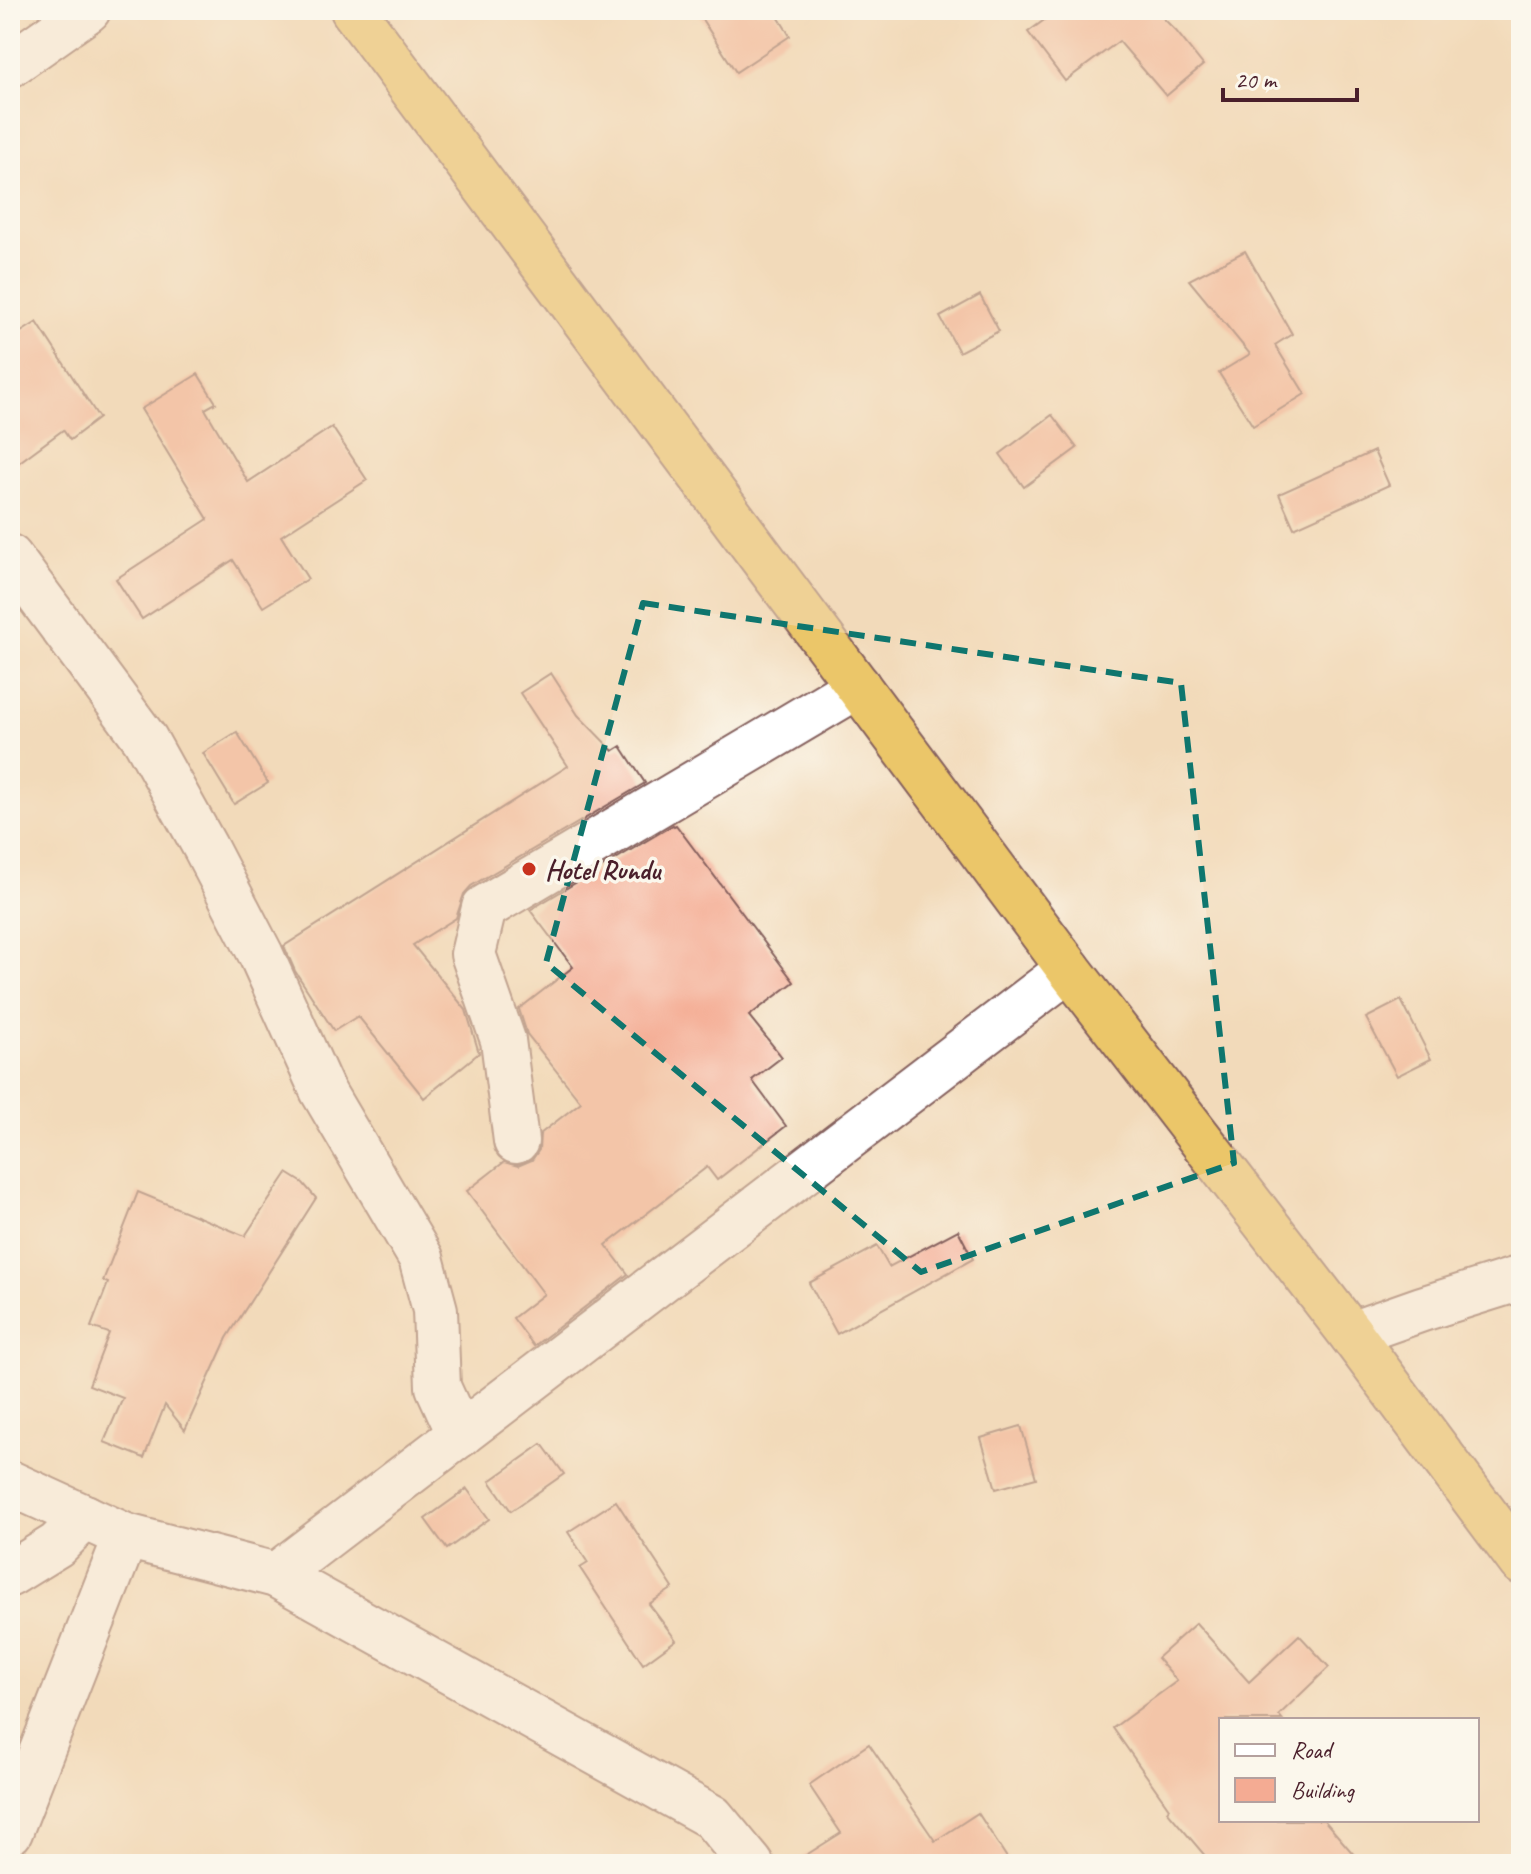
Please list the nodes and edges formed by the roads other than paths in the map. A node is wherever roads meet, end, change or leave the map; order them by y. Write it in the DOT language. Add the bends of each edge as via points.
graph roads {
  1 [pos="88,10"];
  2 [pos="353,10"];
  3 [pos="10,65"];
  4 [pos="10,557"];
  5 [pos="858,686"];
  6 [pos="1069,969"];
  7 [pos="516,1141"];
  8 [pos="1521,1278"];
  9 [pos="1351,1334"];
  10 [pos="460,1435"];
  11 [pos="10,1483"];
  12 [pos="85,1517"];
  13 [pos="126,1536"];
  14 [pos="1521,1562"];
  15 [pos="10,1574"];
  16 [pos="276,1575"];
  17 [pos="10,1832"];
  18 [pos="751,1864"];
  1 -- 3 [label="street"];
  2 -- 5 [label="highway"];
  4 -- 10 [label="street" via="145,739 261,955 322,1090 421,1258 435,1310 438,1387"];
  5 -- 6 [label="highway"];
  5 -- 7 [label="street" via="484,908 473,954 503,1040"];
  6 -- 9 [label="highway"];
  6 -- 10 [label="street"];
  8 -- 9 [label="street"];
  9 -- 14 [label="highway"];
  10 -- 16 [label="street"];
  11 -- 12 [label="street"];
  12 -- 13 [label="street"];
  12 -- 15 [label="street" via="57,1545"];
  13 -- 16 [label="street"];
  13 -- 17 [label="street"];
  16 -- 18 [label="street" via="712,1817"];
}
